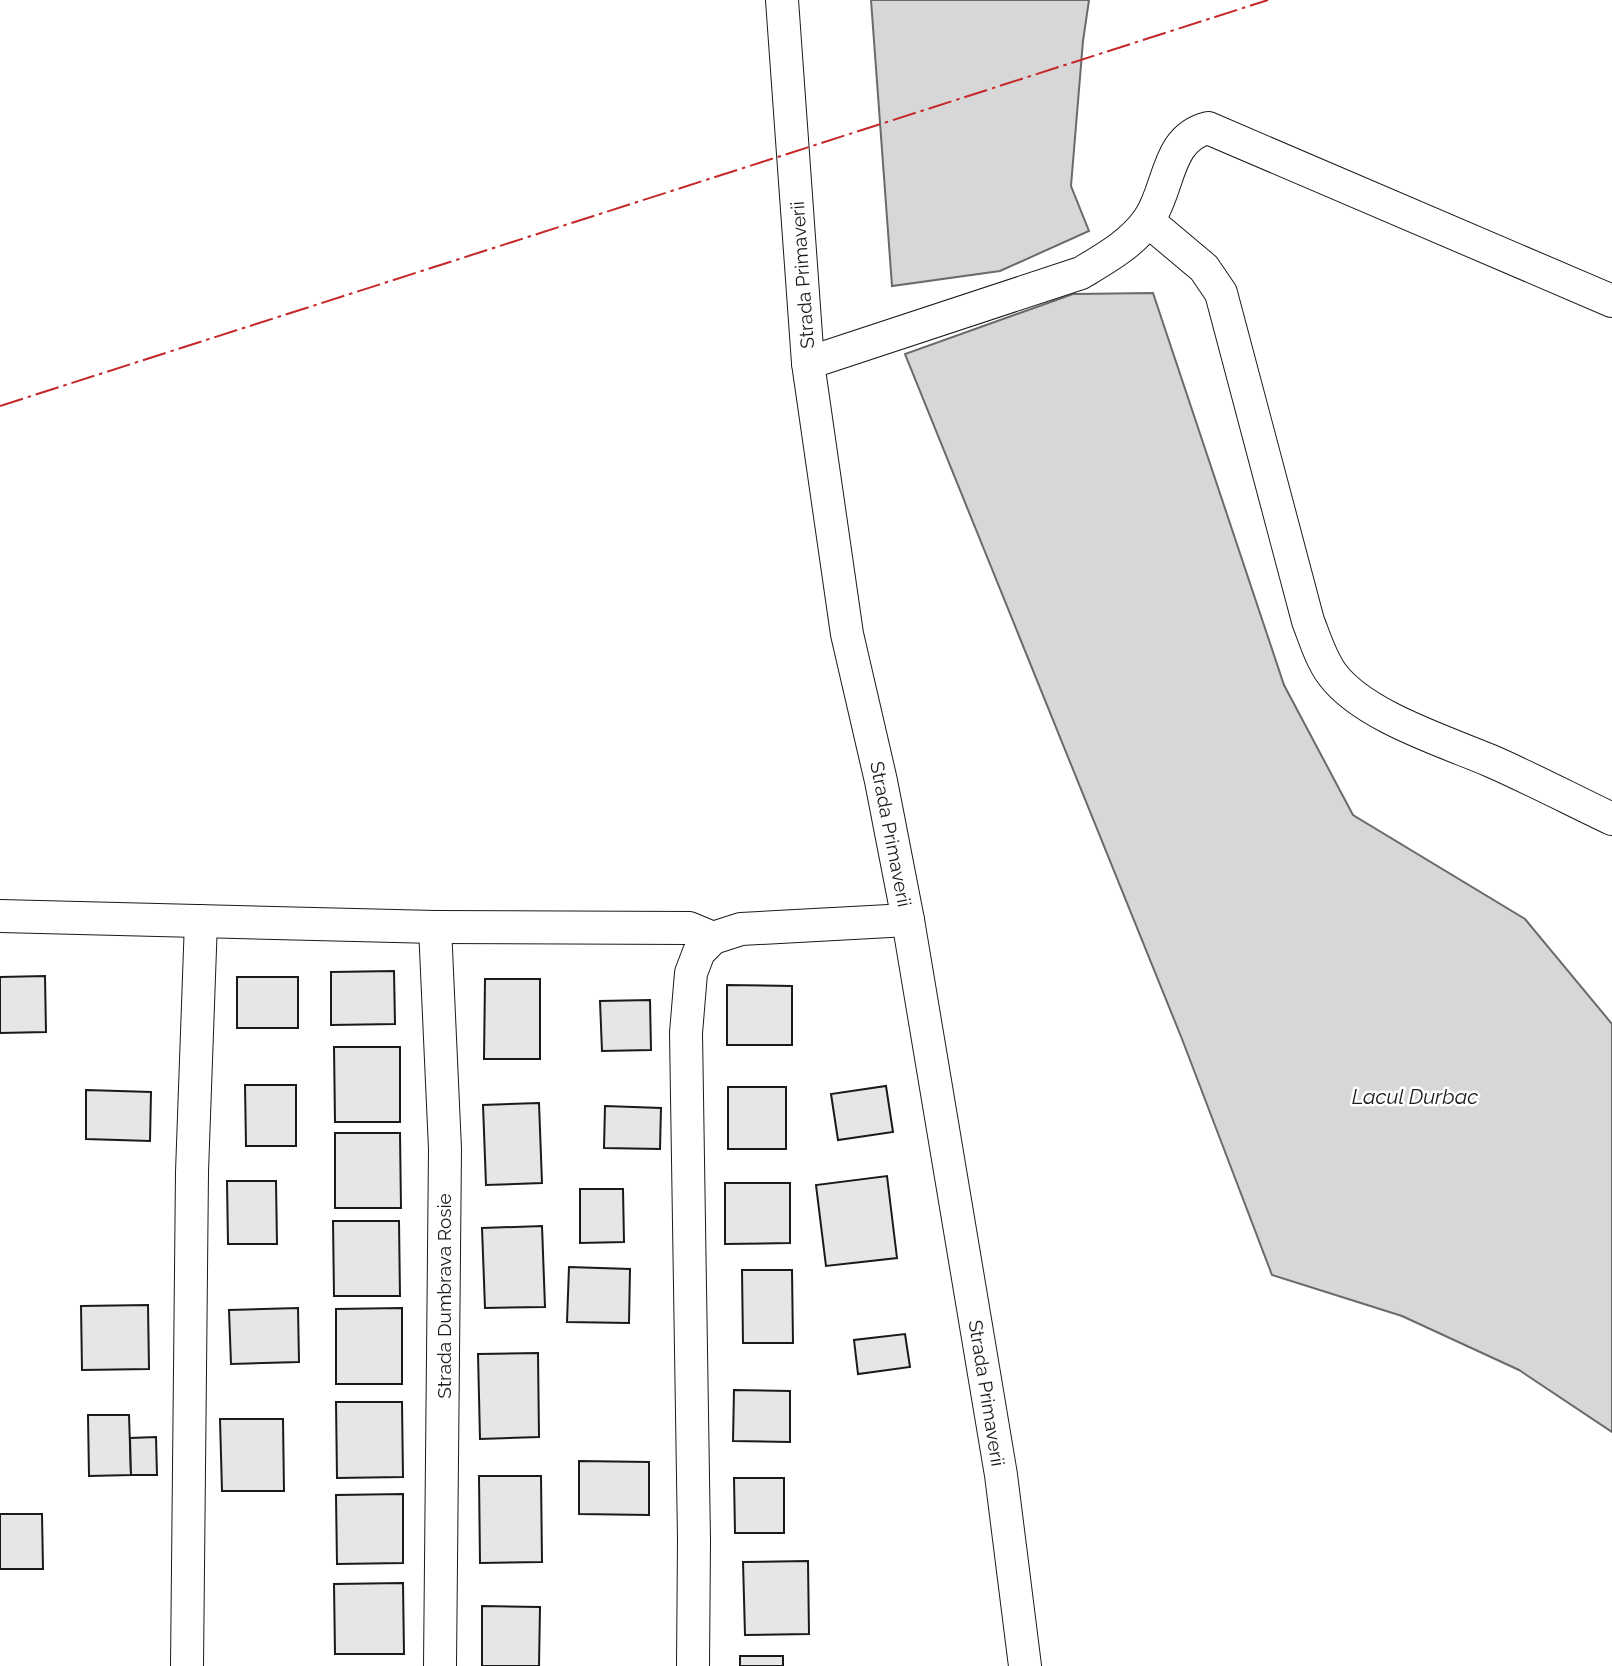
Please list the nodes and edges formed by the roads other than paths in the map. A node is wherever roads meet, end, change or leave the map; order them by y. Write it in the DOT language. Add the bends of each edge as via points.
graph roads {
  1 [pos="782,0"];
  2 [pos="1148,221"];
  3 [pos="1612,301"];
  4 [pos="808,363"];
  5 [pos="1612,819"];
  6 [pos="0,916"];
  7 [pos="908,920"];
  8 [pos="201,921"];
  9 [pos="435,927"];
  10 [pos="713,938"];
  11 [pos="187,1666"];
  12 [pos="440,1666"];
  13 [pos="693,1666"];
  14 [pos="1025,1666"];
  1 -- 4 [label="street, Strada Primaverii"];
  2 -- 3 [label="street" via="1184,139 1208,128"];
  2 -- 4 [label="street" via="1118,251 1081,273"];
  2 -- 5 [label="street" via="1204,268 1221,293 1308,621 1333,675 1360,700 1399,722"];
  4 -- 7 [label="street, Strada Primaverii" via="847,634"];
  6 -- 8 [label="street"];
  7 -- 10 [label="street" via="741,929"];
  7 -- 14 [label="street, Strada Primaverii" via="1000,1475"];
  8 -- 9 [label="street"];
  8 -- 11 [label="street" via="192,1172"];
  9 -- 10 [label="street" via="689,928"];
  9 -- 12 [label="street, Strada Dumbrava Rosie" via="445,1149"];
  10 -- 13 [label="street" via="699,952 691,973 687,1034"];
}
